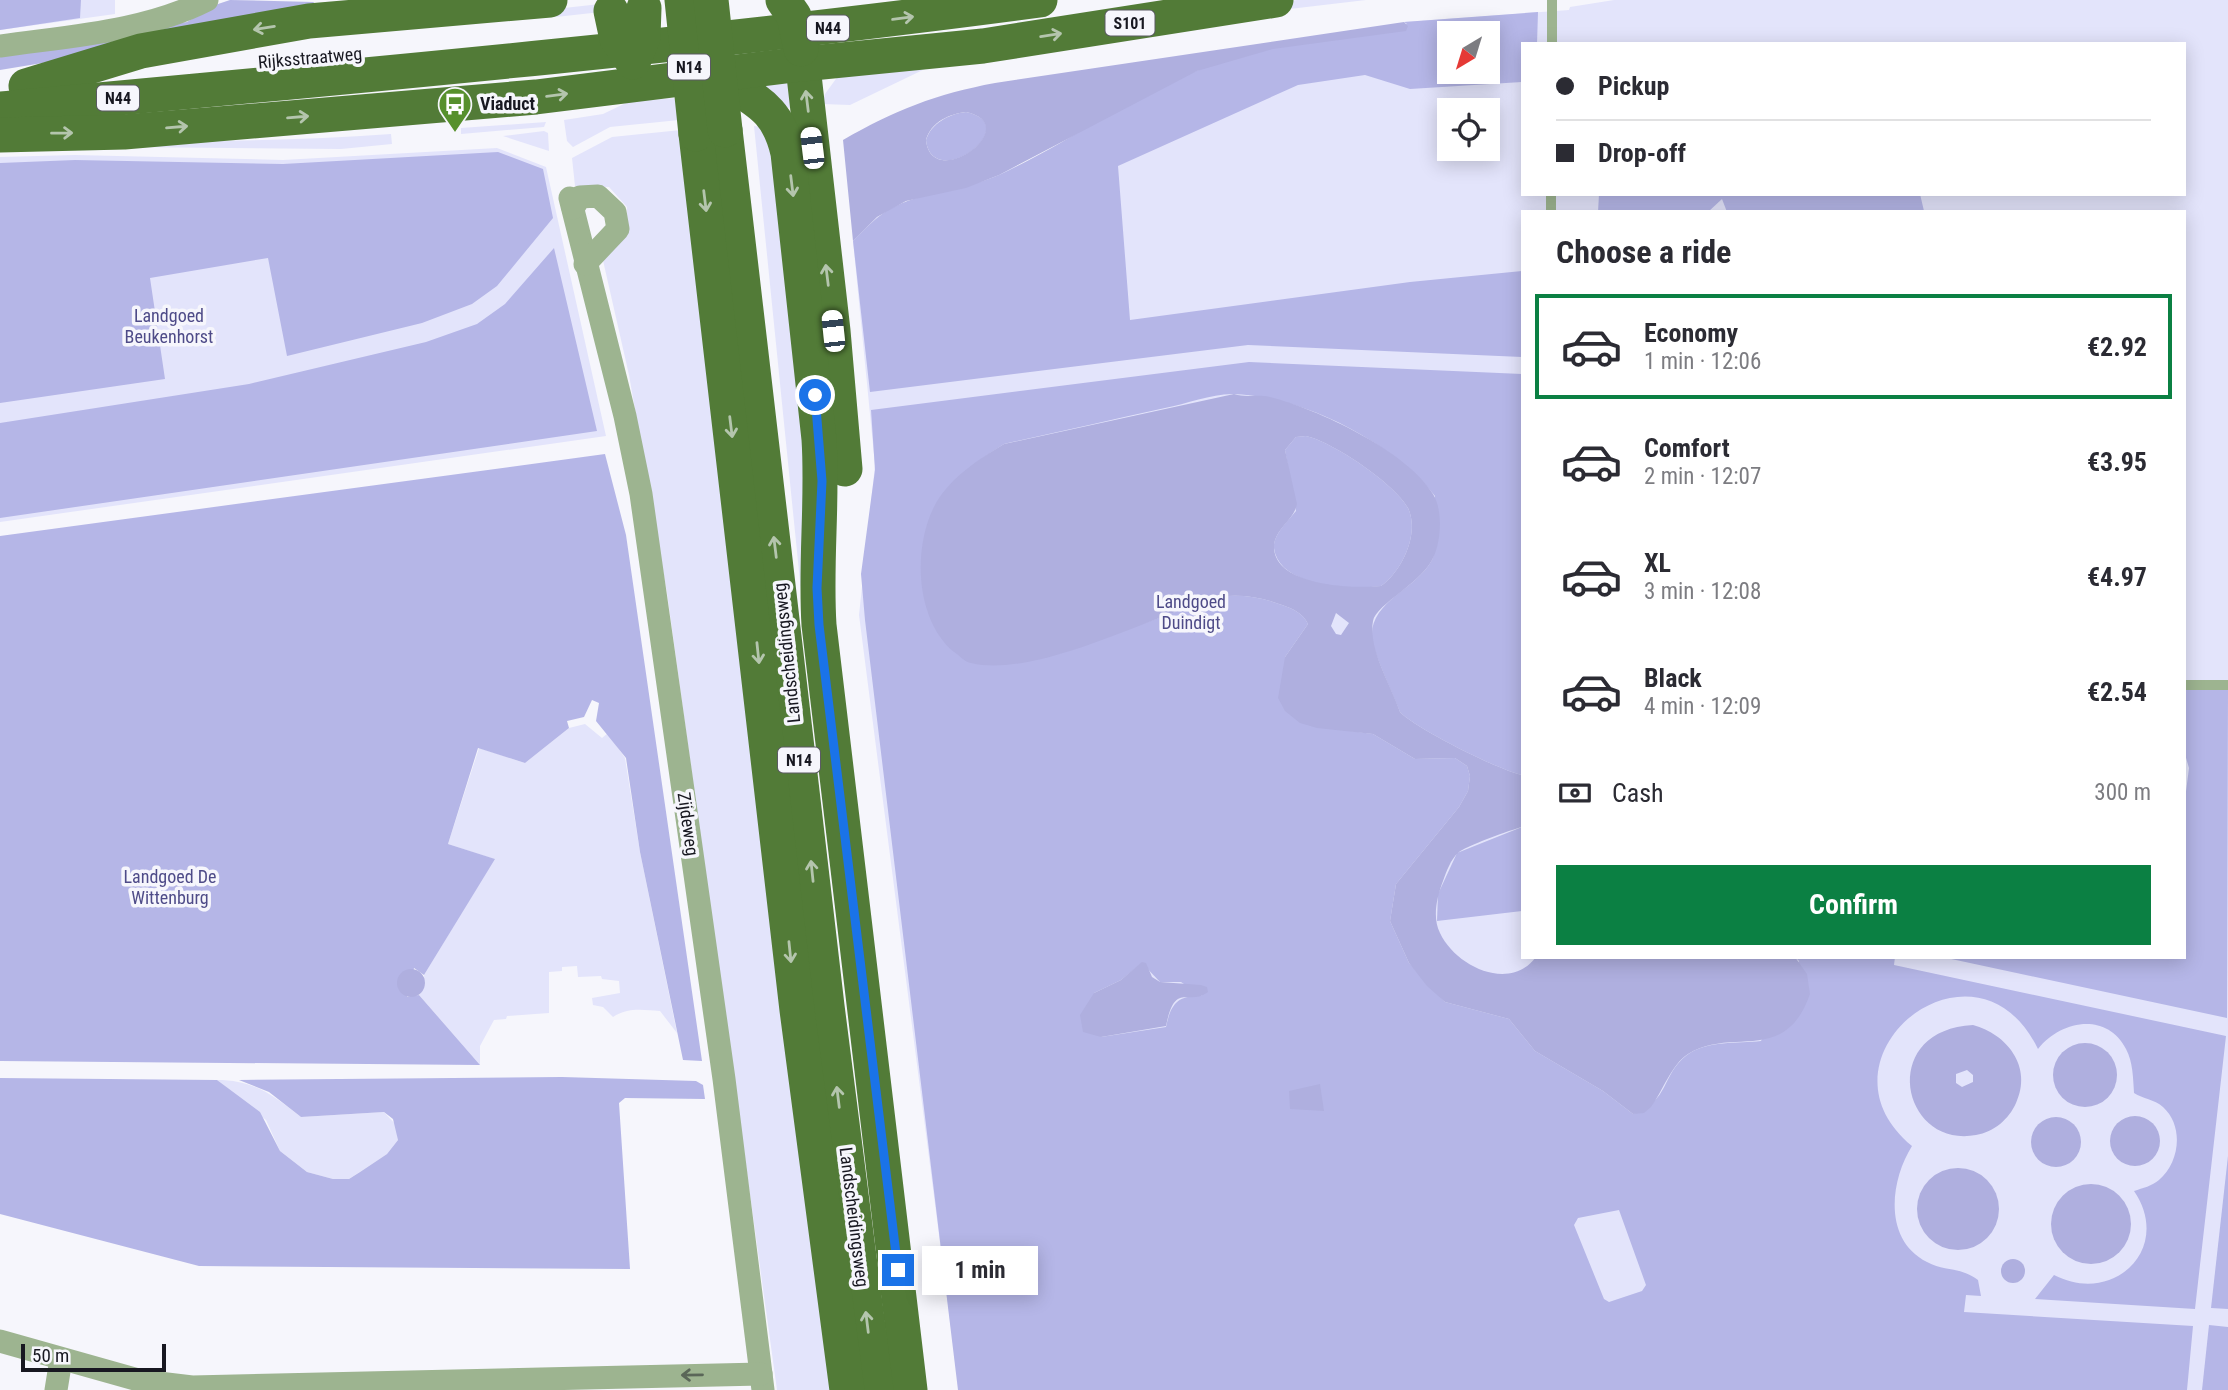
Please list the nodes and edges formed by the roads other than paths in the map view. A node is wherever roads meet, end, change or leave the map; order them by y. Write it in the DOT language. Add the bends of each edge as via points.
graph roads {
  1 [pos="207,0"];
  2 [pos="354,0"];
  3 [pos="550,0"];
  4 [pos="682,0"];
  5 [pos="711,0"];
  6 [pos="783,0"];
  7 [pos="875,0"];
  8 [pos="1040,0"];
  9 [pos="1276,0"];
  10 [pos="1552,0"];
  11 [pos="316,10"];
  12 [pos="386,16"];
  13 [pos="624,38"];
  14 [pos="1552,42"];
  15 [pos="0,46"];
  16 [pos="802,56"];
  17 [pos="858,58"];
  18 [pos="717,75"];
  19 [pos="13,87"];
  20 [pos="0,109"];
  21 [pos="711,132"];
  22 [pos="0,135"];
  23 [pos="585,264"];
  24 [pos="826,681"];
  25 [pos="2186,685"];
  26 [pos="2228,685"];
  27 [pos="0,1341"];
  28 [pos="907,1350"];
  29 [pos="61,1359"];
  30 [pos="762,1382"];
  31 [pos="56,1390"];
  32 [pos="847,1390"];
  33 [pos="876,1390"];
  34 [pos="910,1390"];
  35 [pos="918,1390"];
  1 -- 15 [label="street" via="180,14 146,23"];
  2 -- 12 [label="main road"];
  3 -- 12 [label="main road, N44"];
  4 -- 21 [label="main road, Landscheidingsweg / N14, bridge"];
  5 -- 21 [label="main road, Landscheidingsweg / N14, bridge"];
  6 -- 16 [label="main road, N14, bridge" via="794,16"];
  7 -- 13 [label="main road, N44"];
  13 -- 8 [label="main road, N44, one-way" via="835,27"];
  17 -- 9 [label="main road, S101, one-way" via="983,46"];
  10 -- 14 [label="lane"];
  11 -- 12 [label="main road, N44"];
  11 -- 19 [label="main road, N44, one-way"];
  13 -- 18 [label="main road, N44" via="679,80"];
  13 -- 19 [label="main road, Rijksstraatweg / N44"];
  13 -- 20 [label="main road, Rijksstraatweg / N44"];
  22 -- 13 [label="main road, N44, one-way" via="124,132"];
  16 -- 17 [label="main road, N44"];
  16 -- 18 [label="main road, N44"];
  24 -- 16 [label="main road, N14, one-way" via="827,626 845,484 844,451"];
  18 -- 24 [label="main road, N14, one-way" via="768,109 783,131 788,153 820,439 817,588"];
  21 -- 32 [label="main road, Landscheidingsweg / N14, one-way" via="797,1010"];
  33 -- 21 [label="main road, Landscheidingsweg / N14, one-way"];
  23 -- 23 [label="street, Zijdeweg" via="572,203 580,197 598,196 615,212 618,229"];
  23 -- 30 [label="street, Zijdeweg" via="643,505"];
  24 -- 28 [label="main road, N14"];
  25 -- 26 [label="lane"];
  27 -- 29 [label="street"];
  28 -- 34 [label="main road, N14"];
  28 -- 35 [label="main road, N14"];
  30 -- 29 [label="street, one-way" via="192,1387 142,1381"];
  29 -- 31 [label="street"];
}
